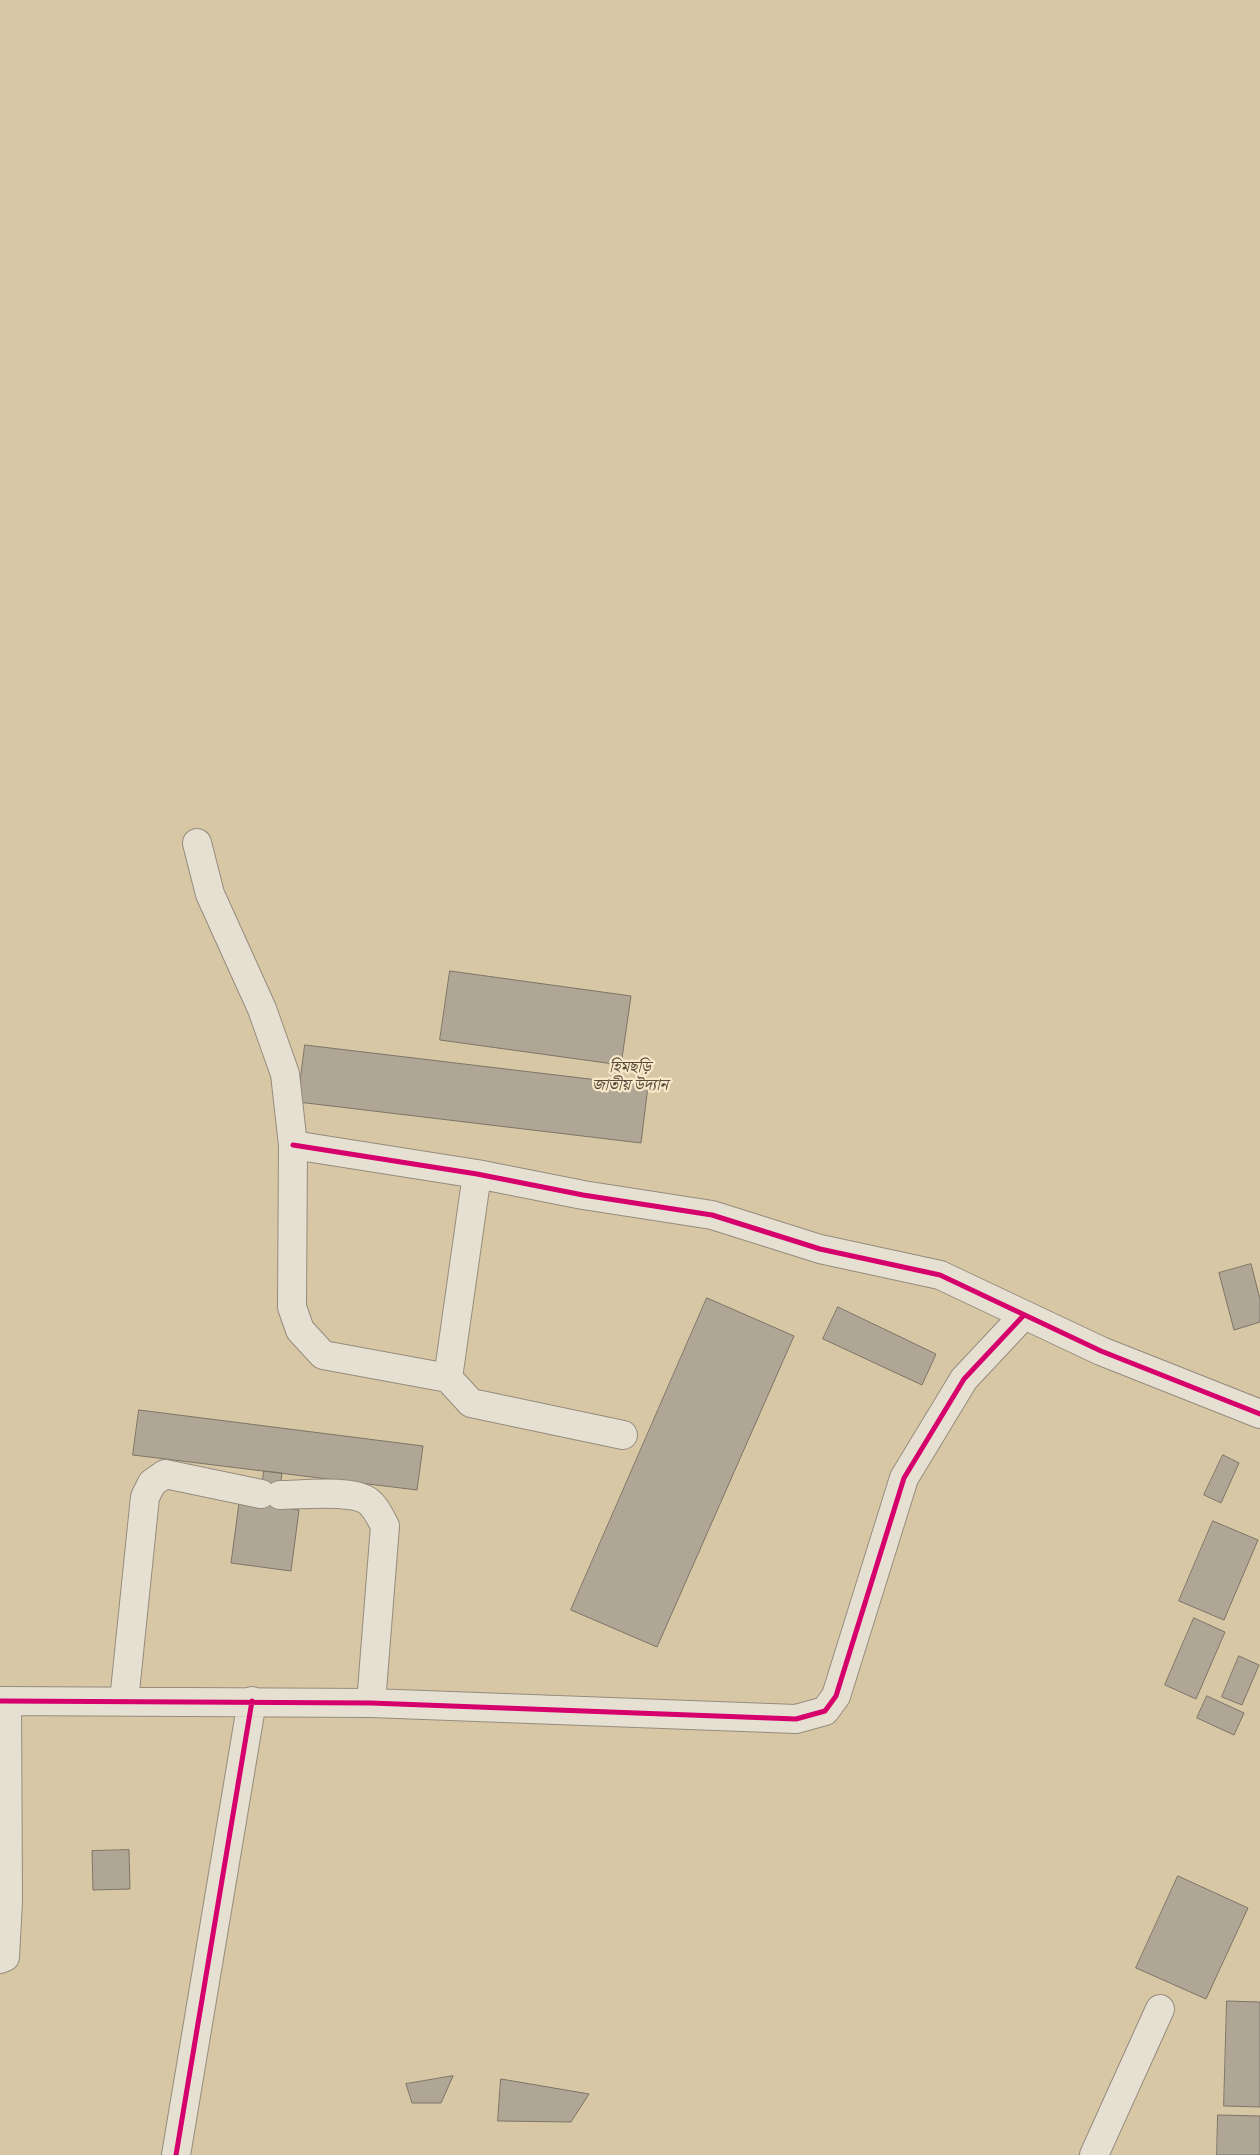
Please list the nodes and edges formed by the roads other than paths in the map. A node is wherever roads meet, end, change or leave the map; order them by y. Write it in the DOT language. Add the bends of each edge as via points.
graph roads {
  1 [pos="197,843"];
  2 [pos="293,1144"];
  3 [pos="477,1174"];
  4 [pos="1024,1315"];
  5 [pos="448,1378"];
  6 [pos="1260,1414"];
  7 [pos="624,1435"];
  8 [pos="124,1700"];
  9 [pos="4,1701"];
  10 [pos="252,1701"];
  11 [pos="371,1703"];
  12 [pos="0,1959"];
  13 [pos="1160,2009"];
  14 [pos="176,2155"];
  15 [pos="1094,2155"];
  1 -- 2 [label="street" via="210,894 262,1009 285,1074"];
  2 -- 3 [label="street"];
  2 -- 5 [label="street" via="292,1307 300,1330 323,1355"];
  3 -- 4 [label="street" via="712,1215 820,1249 940,1275"];
  3 -- 5 [label="street"];
  4 -- 6 [label="street" via="1101,1352"];
  4 -- 11 [label="street" via="964,1379 904,1478 836,1696 825,1711 796,1719"];
  5 -- 7 [label="street" via="471,1403"];
  8 -- 9 [label="street"];
  8 -- 10 [label="street"];
  8 -- 11 [label="street" via="145,1497 152,1483 165,1474 270,1494 355,1495 375,1507 385,1526"];
  9 -- 12 [label="street" via="7,1929 5,1957"];
  10 -- 11 [label="street"];
  10 -- 14 [label="street"];
  13 -- 15 [label="street"];
}
